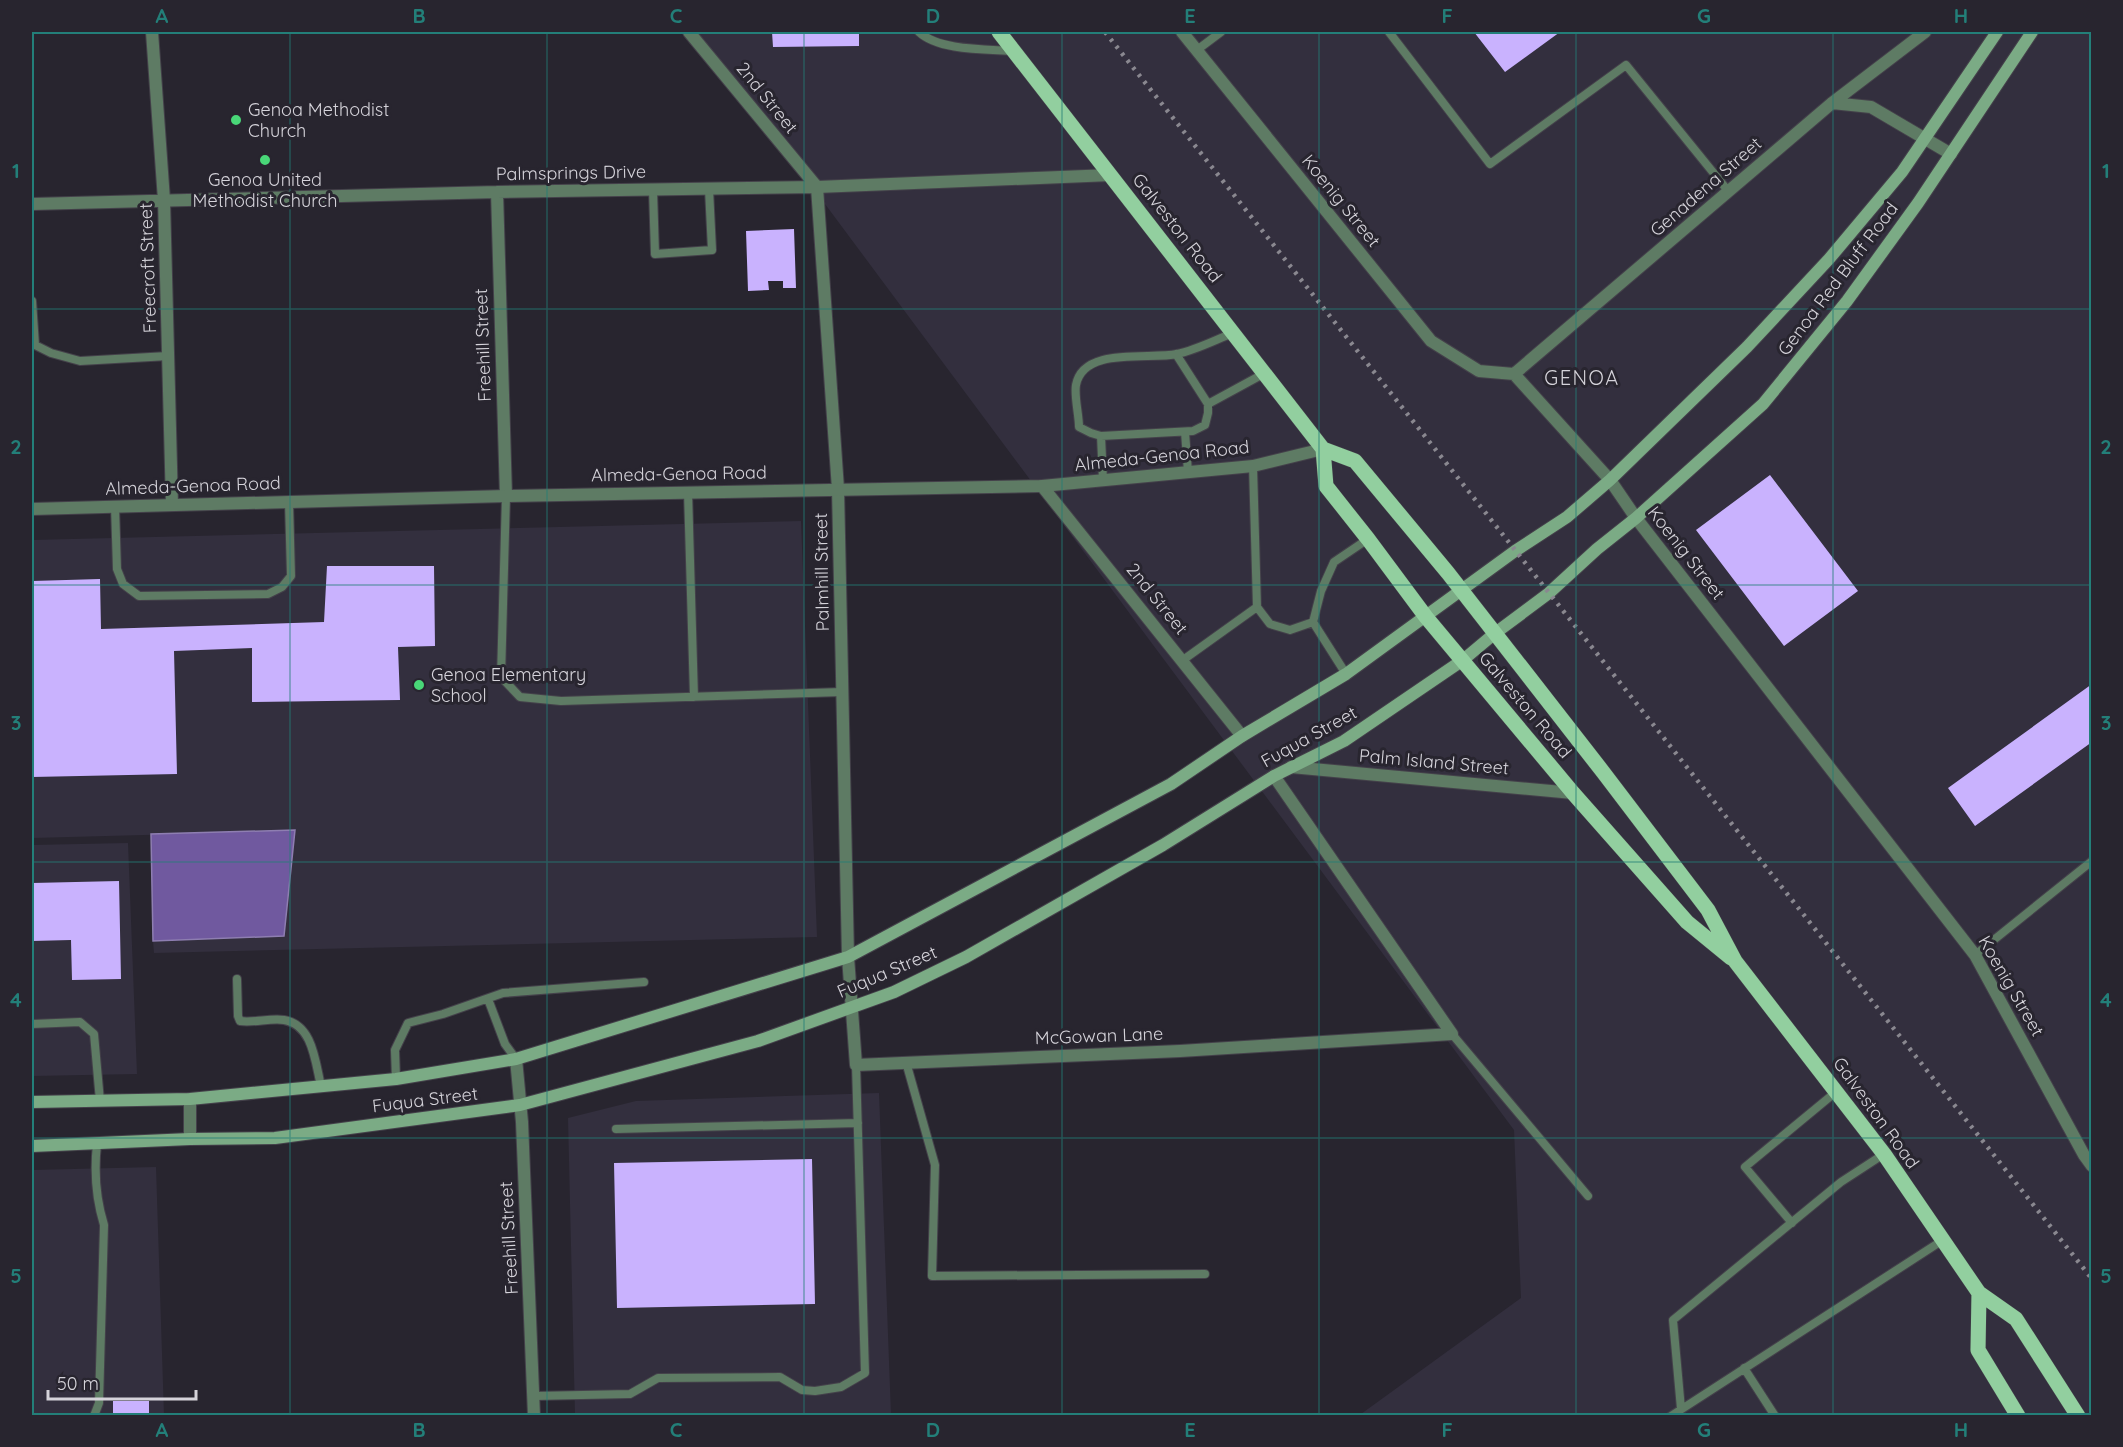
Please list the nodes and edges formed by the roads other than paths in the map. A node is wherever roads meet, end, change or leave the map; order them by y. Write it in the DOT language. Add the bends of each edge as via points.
graph roads {
  1 [pos="152,32"];
  2 [pos="689,32"];
  3 [pos="920,32"];
  4 [pos="999,32"];
  5 [pos="1182,32"];
  6 [pos="1221,32"];
  7 [pos="1389,32"];
  8 [pos="1925,32"];
  9 [pos="1996,32"];
  10 [pos="2032,32"];
  11 [pos="1197,50"];
  12 [pos="1014,51"];
  13 [pos="1832,103"];
  14 [pos="1924,139"];
  15 [pos="1951,154"];
  16 [pos="1111,174"];
  17 [pos="817,188"];
  18 [pos="709,189"];
  19 [pos="652,190"];
  20 [pos="497,192"];
  21 [pos="1729,192"];
  22 [pos="164,200"];
  23 [pos="32,204"];
  24 [pos="32,301"];
  25 [pos="1233,333"];
  26 [pos="1176,354"];
  27 [pos="168,356"];
  28 [pos="1265,373"];
  29 [pos="1514,374"];
  30 [pos="1208,404"];
  31 [pos="1185,432"];
  32 [pos="1101,436"];
  33 [pos="1323,449"];
  34 [pos="1253,466"];
  35 [pos="1188,472"];
  36 [pos="1103,480"];
  37 [pos="1610,480"];
  38 [pos="1042,486"];
  39 [pos="838,489"];
  40 [pos="688,492"];
  41 [pos="506,496"];
  42 [pos="289,502"];
  43 [pos="172,505"];
  44 [pos="115,506"];
  45 [pos="32,509"];
  46 [pos="1636,518"];
  47 [pos="1368,539"];
  48 [pos="1461,591"];
  49 [pos="1257,607"];
  50 [pos="1426,617"];
  51 [pos="1313,622"];
  52 [pos="1494,634"];
  53 [pos="1183,660"];
  54 [pos="1463,660"];
  55 [pos="1346,674"];
  56 [pos="842,692"];
  57 [pos="694,698"];
  58 [pos="1242,736"];
  59 [pos="1291,767"];
  60 [pos="1274,776"];
  61 [pos="1573,793"];
  62 [pos="2091,861"];
  63 [pos="1976,956"];
  64 [pos="849,957"];
  65 [pos="1735,962"];
  66 [pos="237,979"];
  67 [pos="644,982"];
  68 [pos="488,999"];
  69 [pos="853,1008"];
  70 [pos="32,1024"];
  71 [pos="1452,1034"];
  72 [pos="516,1059"];
  73 [pos="906,1062"];
  74 [pos="856,1065"];
  75 [pos="396,1079"];
  76 [pos="321,1086"];
  77 [pos="1837,1091"];
  78 [pos="190,1099"];
  79 [pos="100,1101"];
  80 [pos="32,1102"];
  81 [pos="520,1106"];
  82 [pos="858,1123"];
  83 [pos="616,1129"];
  84 [pos="190,1138"];
  85 [pos="97,1144"];
  86 [pos="32,1146"];
  87 [pos="1884,1154"];
  88 [pos="2091,1166"];
  89 [pos="1588,1196"];
  90 [pos="1792,1223"];
  91 [pos="1943,1240"];
  92 [pos="1205,1274"];
  93 [pos="1979,1293"];
  94 [pos="1744,1368"];
  95 [pos="534,1396"];
  96 [pos="1681,1409"];
  97 [pos="94,1416"];
  98 [pos="534,1416"];
  99 [pos="1671,1416"];
  100 [pos="1775,1416"];
  101 [pos="2018,1416"];
  102 [pos="2078,1416"];
  1 -- 22 [label="street, Freecroft Street"];
  2 -- 17 [label="street, 2nd Street"];
  3 -- 12 [label="lane" via="938,42 964,48"];
  4 -- 12 [label="main road, Galveston Road"];
  5 -- 11 [label="street, Koenig Street"];
  6 -- 11 [label="lane"];
  7 -- 21 [label="lane" via="1490,164 1626,65"];
  8 -- 13 [label="street, Genadena Street"];
  9 -- 14 [label="main road, Genoa Red Bluff Road"];
  10 -- 15 [label="main road, Genoa Red Bluff Road"];
  11 -- 29 [label="street, Koenig Street" via="1431,341 1479,370"];
  12 -- 16 [label="main road, Galveston Road"];
  13 -- 14 [label="street" via="1871,107"];
  13 -- 21 [label="street, Genadena Street"];
  14 -- 15 [label="street"];
  14 -- 37 [label="main road, Genoa Red Bluff Road" via="1902,172 1822,267 1747,347"];
  15 -- 46 [label="main road, Genoa Red Bluff Road" via="1847,301 1763,404"];
  16 -- 17 [label="street, Palmsprings Drive"];
  16 -- 25 [label="main road, Galveston Road"];
  17 -- 18 [label="street, Palmsprings Drive"];
  17 -- 39 [label="street, Palmhill Street"];
  18 -- 19 [label="street, Palmsprings Drive"];
  18 -- 19 [label="lane" via="712,250 655,254"];
  19 -- 20 [label="street, Palmsprings Drive"];
  20 -- 22 [label="street, Palmsprings Drive"];
  20 -- 41 [label="street, Freehill Street"];
  21 -- 29 [label="street, Genadena Street"];
  22 -- 23 [label="street, Palmsprings Drive"];
  22 -- 27 [label="street, Freecroft Street"];
  24 -- 27 [label="lane" via="35,345 51,353 81,361"];
  25 -- 26 [label="lane"];
  25 -- 28 [label="main road, Galveston Road"];
  26 -- 30 [label="lane"];
  26 -- 32 [label="lane" via="1107,358 1091,364 1076,384 1079,427"];
  27 -- 43 [label="street, Freecroft Street"];
  28 -- 30 [label="lane"];
  28 -- 33 [label="main road, Galveston Road"];
  29 -- 37 [label="street, Koenig Street"];
  30 -- 31 [label="lane" via="1205,425"];
  31 -- 32 [label="lane"];
  31 -- 35 [label="lane"];
  32 -- 36 [label="lane"];
  33 -- 34 [label="street, Almeda-Genoa Road"];
  33 -- 47 [label="main road, Galveston Road" via="1326,486"];
  33 -- 48 [label="main road, Galveston Road" via="1355,462"];
  34 -- 35 [label="street, Almeda-Genoa Road"];
  34 -- 49 [label="lane"];
  35 -- 36 [label="street, Almeda-Genoa Road"];
  36 -- 38 [label="street, Almeda-Genoa Road"];
  37 -- 46 [label="street, Koenig Street"];
  37 -- 48 [label="main road, Fuqua Street" via="1567,517"];
  38 -- 39 [label="street, Almeda-Genoa Road"];
  38 -- 53 [label="street, 2nd Street"];
  39 -- 40 [label="street, Almeda-Genoa Road"];
  39 -- 56 [label="street, Palmhill Street"];
  40 -- 41 [label="street, Almeda-Genoa Road"];
  40 -- 57 [label="lane"];
  41 -- 42 [label="street, Almeda-Genoa Road"];
  41 -- 57 [label="lane" via="501,677 520,697"];
  42 -- 43 [label="street, Almeda-Genoa Road"];
  42 -- 44 [label="lane" via="291,576 282,587 268,594 139,596 123,584 117,569"];
  43 -- 44 [label="street, Almeda-Genoa Road"];
  44 -- 45 [label="street, Almeda-Genoa Road"];
  46 -- 52 [label="main road, Fuqua Street" via="1549,593"];
  46 -- 63 [label="street, Koenig Street"];
  47 -- 50 [label="main road, Galveston Road"];
  47 -- 51 [label="lane" via="1334,562"];
  48 -- 50 [label="main road, Fuqua Street"];
  48 -- 52 [label="main road, Galveston Road"];
  49 -- 51 [label="lane" via="1270,624 1290,630"];
  49 -- 53 [label="lane"];
  50 -- 54 [label="main road, Galveston Road"];
  50 -- 55 [label="main road, Fuqua Street"];
  51 -- 55 [label="lane"];
  52 -- 54 [label="main road, Fuqua Street"];
  52 -- 65 [label="main road, Galveston Road" via="1708,910"];
  53 -- 58 [label="street, 2nd Street"];
  54 -- 59 [label="main road, Fuqua Street" via="1344,741"];
  54 -- 61 [label="main road, Galveston Road"];
  55 -- 58 [label="main road, Fuqua Street"];
  56 -- 57 [label="lane"];
  56 -- 64 [label="street, Palmhill Street"];
  58 -- 64 [label="main road, Fuqua Street" via="1171,784"];
  59 -- 60 [label="main road, Fuqua Street"];
  59 -- 61 [label="street, Palm Island Street"];
  60 -- 69 [label="main road, Fuqua Street" via="1163,846 966,957"];
  60 -- 71 [label="street"];
  61 -- 65 [label="main road, Galveston Road" via="1687,922"];
  62 -- 63 [label="lane"];
  63 -- 88 [label="street, Koenig Street"];
  64 -- 69 [label="street"];
  64 -- 72 [label="main road, Fuqua Street"];
  65 -- 77 [label="main road, Galveston Road"];
  66 -- 76 [label="lane" via="240,1021 282,1020 299,1025 310,1042"];
  67 -- 68 [label="lane" via="503,993"];
  68 -- 72 [label="lane" via="505,1044"];
  68 -- 75 [label="lane" via="408,1023 395,1050"];
  69 -- 74 [label="street"];
  69 -- 81 [label="main road, Fuqua Street" via="758,1041"];
  70 -- 79 [label="lane" via="80,1022 94,1034"];
  71 -- 73 [label="street, McGowan Lane"];
  71 -- 89 [label="lane"];
  72 -- 75 [label="main road, Fuqua Street"];
  72 -- 81 [label="street, Freehill Street"];
  73 -- 74 [label="street, McGowan Lane"];
  73 -- 92 [label="lane" via="934,1165 932,1276"];
  74 -- 82 [label="lane"];
  75 -- 76 [label="main road, Fuqua Street"];
  76 -- 78 [label="main road, Fuqua Street"];
  77 -- 87 [label="main road, Galveston Road"];
  77 -- 90 [label="lane" via="1745,1167"];
  78 -- 79 [label="main road, Fuqua Street"];
  78 -- 84 [label="street"];
  79 -- 80 [label="main road, Fuqua Street"];
  81 -- 84 [label="main road, Fuqua Street" via="274,1138"];
  81 -- 95 [label="street, Freehill Street"];
  82 -- 83 [label="lane"];
  82 -- 95 [label="lane" via="865,1373 841,1387 815,1391 802,1390 780,1377 658,1378 630,1394"];
  84 -- 85 [label="main road, Fuqua Street"];
  85 -- 86 [label="main road, Fuqua Street"];
  85 -- 97 [label="lane" via="98,1205 104,1225 99,1403"];
  87 -- 90 [label="lane" via="1841,1182"];
  87 -- 91 [label="main road, Galveston Road"];
  90 -- 96 [label="lane" via="1673,1320"];
  91 -- 93 [label="main road, Galveston Road"];
  91 -- 94 [label="lane"];
  93 -- 101 [label="main road" via="1978,1350"];
  93 -- 102 [label="main road, Galveston Road" via="2016,1320"];
  94 -- 96 [label="lane"];
  94 -- 100 [label="lane"];
  95 -- 98 [label="street, Freehill Street"];
  96 -- 99 [label="lane"];
}
